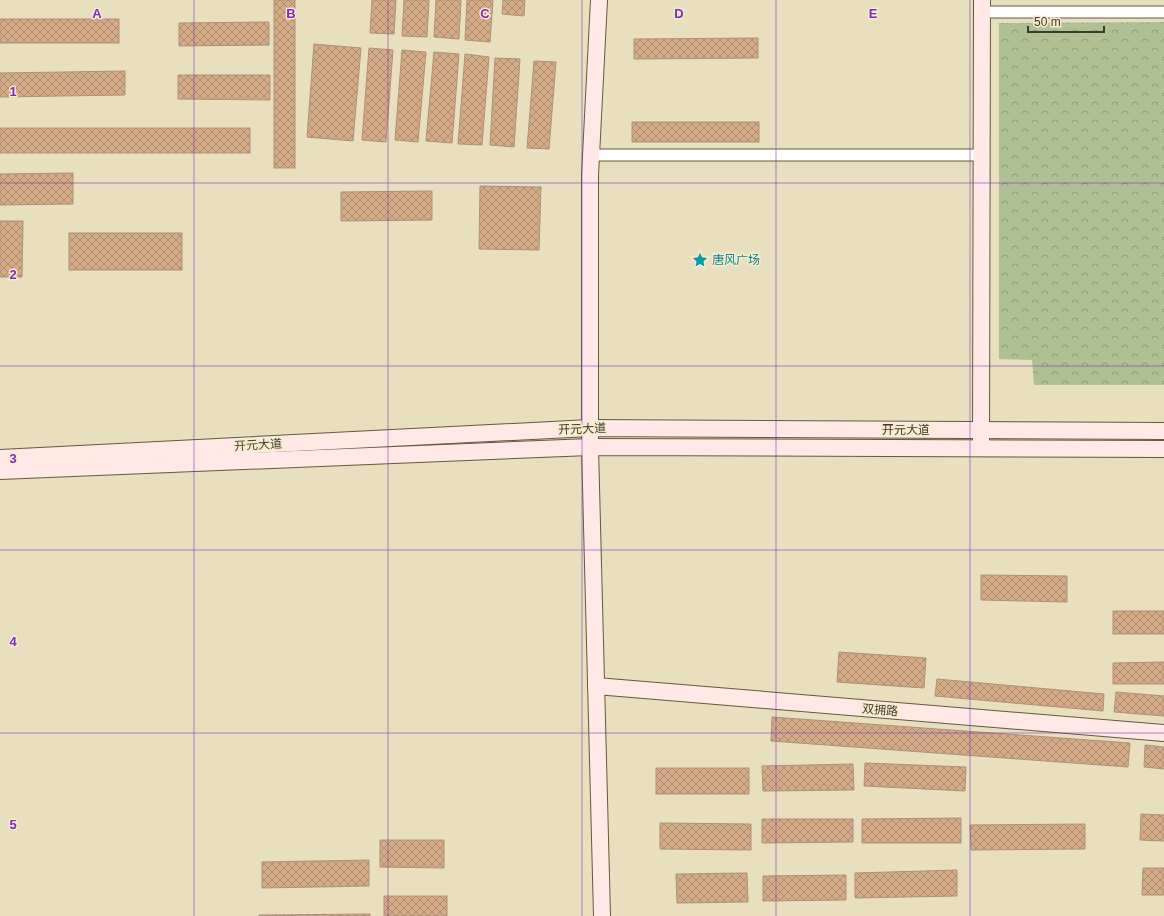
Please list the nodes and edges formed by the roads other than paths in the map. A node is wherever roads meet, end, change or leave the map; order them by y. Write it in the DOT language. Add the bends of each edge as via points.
graph roads {
  1 [pos="599,0"];
  2 [pos="982,6"];
  3 [pos="1164,12"];
  4 [pos="591,155"];
  5 [pos="982,155"];
  6 [pos="590,428"];
  7 [pos="981,430"];
  8 [pos="1164,431"];
  9 [pos="590,447"];
  10 [pos="981,448"];
  11 [pos="1164,449"];
  12 [pos="0,458"];
  13 [pos="0,471"];
  14 [pos="596,686"];
  15 [pos="1164,733"];
  16 [pos="602,916"];
  1 -- 4 [label="main road"];
  2 -- 3 [label="street"];
  2 -- 5 [label="main road"];
  4 -- 5 [label="street"];
  4 -- 6 [label="main road"];
  5 -- 7 [label="main road"];
  6 -- 7 [label="main road, 开元大道"];
  6 -- 9 [label="main road"];
  6 -- 12 [label="main road, 开元大道"];
  7 -- 8 [label="main road, 开元大道"];
  7 -- 10 [label="main road"];
  9 -- 10 [label="main road, 开元大道"];
  9 -- 13 [label="main road, 开元大道"];
  9 -- 14 [label="main road"];
  10 -- 11 [label="main road, 开元大道"];
  14 -- 15 [label="main road, 双拥路"];
  14 -- 16 [label="main road"];
}
